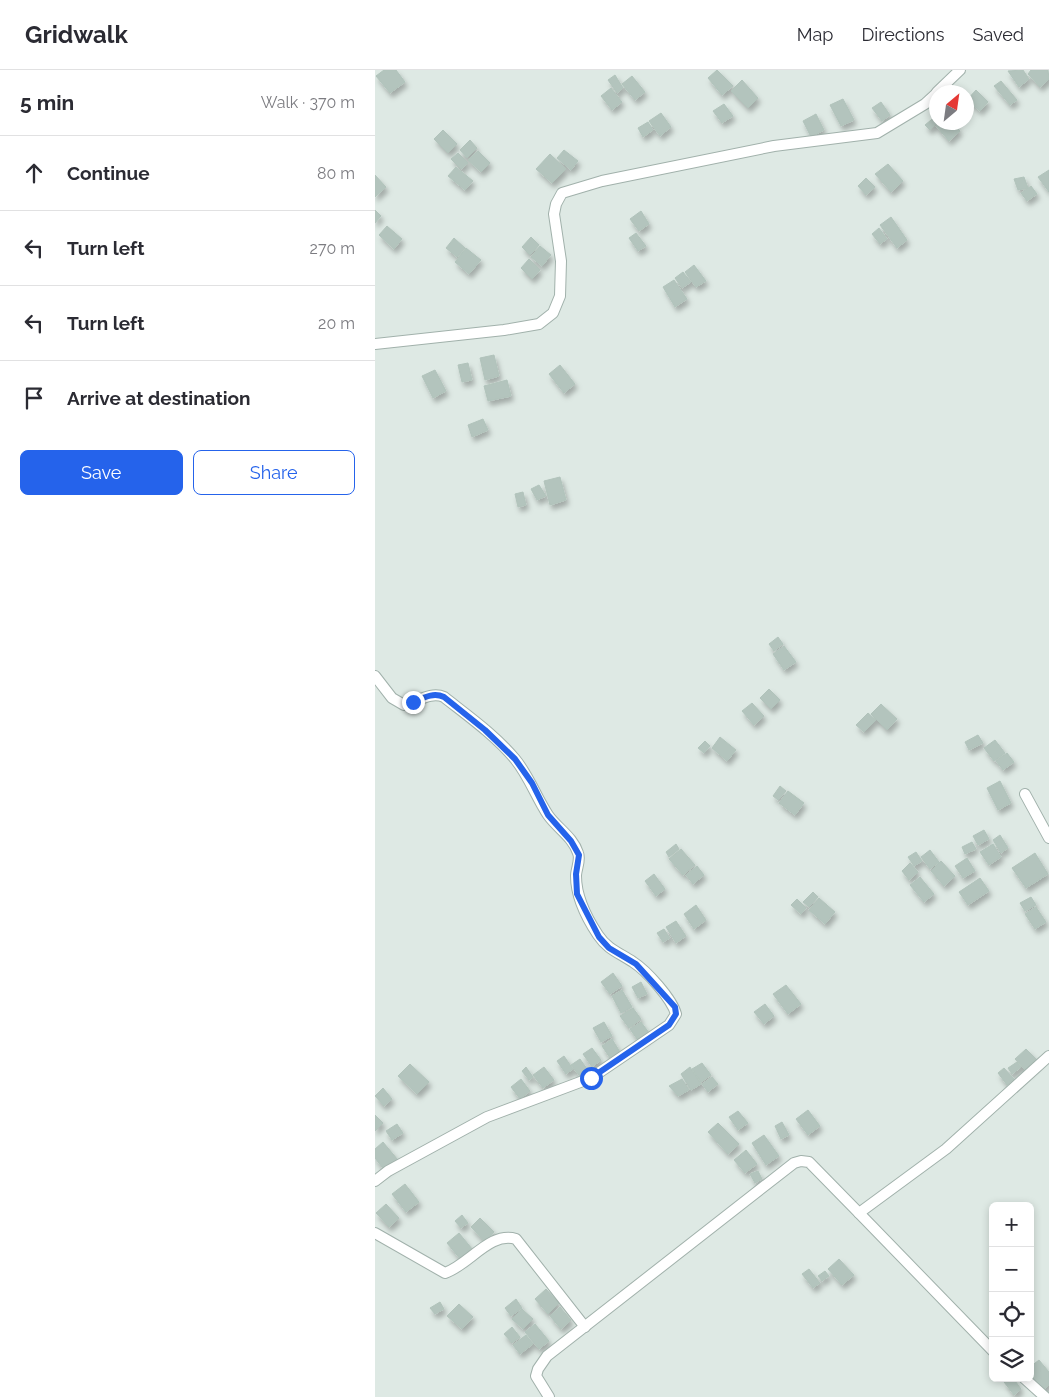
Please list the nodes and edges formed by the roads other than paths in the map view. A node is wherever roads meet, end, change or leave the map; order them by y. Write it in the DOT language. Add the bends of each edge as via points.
graph roads {
  1 [pos="960,70"];
  2 [pos="945,85"];
  3 [pos="929,100"];
  4 [pos="375,344"];
  5 [pos="375,676"];
  6 [pos="1025,794"];
  7 [pos="1049,838"];
  8 [pos="1049,1056"];
  9 [pos="375,1181"];
  10 [pos="859,1213"];
  11 [pos="375,1233"];
  12 [pos="585,1327"];
  13 [pos="989,1347"];
  14 [pos="1028,1382"];
  15 [pos="549,1397"];
  16 [pos="1045,1397"];
  1 -- 2 [label="street"];
  3 -- 4 [label="street" via="877,133 774,146 602,181 562,193 554,214 561,261 560,296 553,314 539,324 504,330"];
  5 -- 9 [label="street" via="392,698 404,705 439,694 485,730 515,759 548,815 579,855 577,894 599,937 653,980 675,1007 676,1014 669,1025 591,1078 487,1117"];
  6 -- 7 [label="street"];
  8 -- 10 [label="street" via="946,1149"];
  10 -- 12 [label="street" via="809,1162 801,1161"];
  10 -- 13 [label="street"];
  11 -- 12 [label="street" via="445,1273 456,1270 496,1240 516,1239"];
  12 -- 15 [label="street" via="547,1356 538,1369 536,1376"];
  14 -- 16 [label="street"];
}
